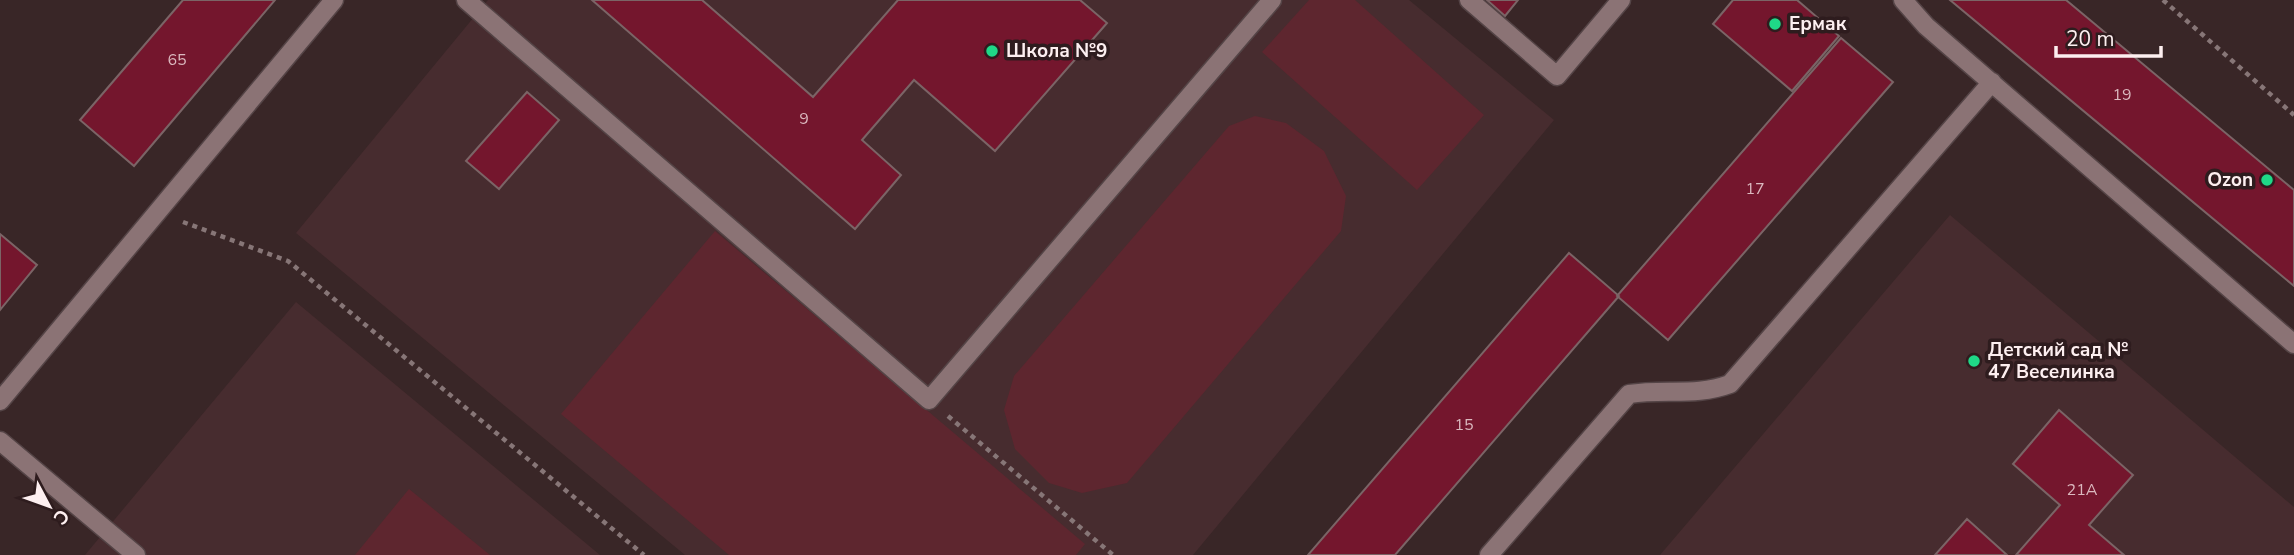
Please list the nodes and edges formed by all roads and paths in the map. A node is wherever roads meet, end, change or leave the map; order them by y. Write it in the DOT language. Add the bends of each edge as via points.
graph roads {
  1 [pos="334,0"];
  2 [pos="466,0"];
  3 [pos="1272,0"];
  4 [pos="1469,0"];
  5 [pos="1621,0"];
  6 [pos="1903,0"];
  7 [pos="2163,0"];
  8 [pos="1992,82"];
  9 [pos="2294,115"];
  10 [pos="157,213"];
  11 [pos="2294,344"];
  12 [pos="4,389"];
  13 [pos="929,400"];
  14 [pos="0,441"];
  15 [pos="136,555"];
  16 [pos="644,555"];
  17 [pos="1113,555"];
  18 [pos="1489,555"];
  1 -- 10 [label="lane"];
  2 -- 13 [label="lane"];
  3 -- 13 [label="lane"];
  4 -- 5 [label="lane" via="1557,76"];
  6 -- 8 [label="lane" via="1926,26"];
  7 -- 9 [label="path"];
  8 -- 11 [label="lane"];
  8 -- 18 [label="lane" via="1730,384 1706,393 1658,389 1629,394"];
  10 -- 12 [label="lane"];
  10 -- 16 [label="path" via="288,261"];
  13 -- 17 [label="path"];
  14 -- 15 [label="lane"];
}
